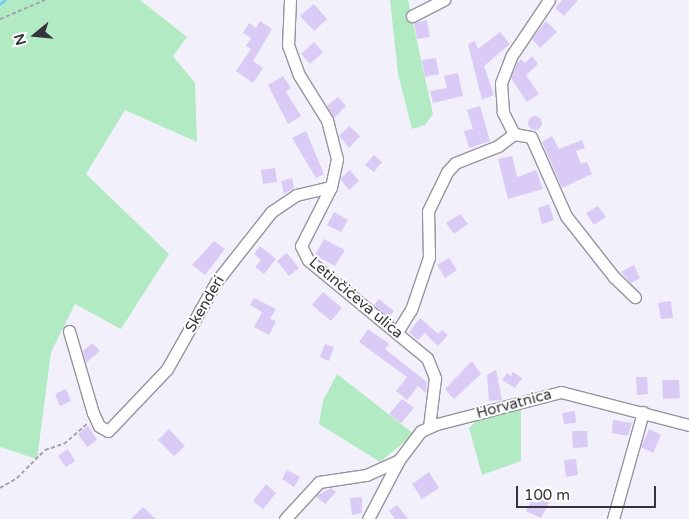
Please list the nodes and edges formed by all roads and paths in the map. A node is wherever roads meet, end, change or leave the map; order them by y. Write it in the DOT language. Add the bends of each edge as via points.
graph roads {
  1 [pos="46,0"];
  2 [pos="290,0"];
  3 [pos="444,0"];
  4 [pos="543,3"];
  5 [pos="412,16"];
  6 [pos="0,19"];
  7 [pos="514,134"];
  8 [pos="331,187"];
  9 [pos="635,297"];
  10 [pos="69,331"];
  11 [pos="396,332"];
  12 [pos="643,412"];
  13 [pos="96,419"];
  14 [pos="689,425"];
  15 [pos="429,427"];
  16 [pos="399,460"];
  17 [pos="0,488"];
  18 [pos="285,519"];
  19 [pos="368,519"];
  20 [pos="613,519"];
  1 -- 6 [label="path"];
  2 -- 8 [label="street, Letinčićeva ulica" via="288,45 299,75 327,120 336,149"];
  3 -- 5 [label="street"];
  4 -- 7 [label="street" via="512,55 501,82 504,112"];
  7 -- 9 [label="street" via="531,137 566,216 614,277"];
  7 -- 11 [label="street" via="498,146 455,163 447,172 428,211 429,257 411,310"];
  8 -- 11 [label="street, Letinčićeva ulica" via="302,239 304,254"];
  8 -- 13 [label="street, Skenderi" via="296,195 271,212 216,282 167,369 112,429 103,431"];
  10 -- 13 [label="street"];
  11 -- 15 [label="street, Letinčićeva ulica" via="423,353 433,368 436,392"];
  12 -- 14 [label="street, Horvatnica"];
  12 -- 15 [label="street, Horvatnica" via="552,393"];
  12 -- 20 [label="street"];
  13 -- 17 [label="path" via="64,444 46,450 17,478"];
  15 -- 16 [label="street"];
  16 -- 18 [label="street" via="366,474 319,482"];
  16 -- 19 [label="street"];
}
